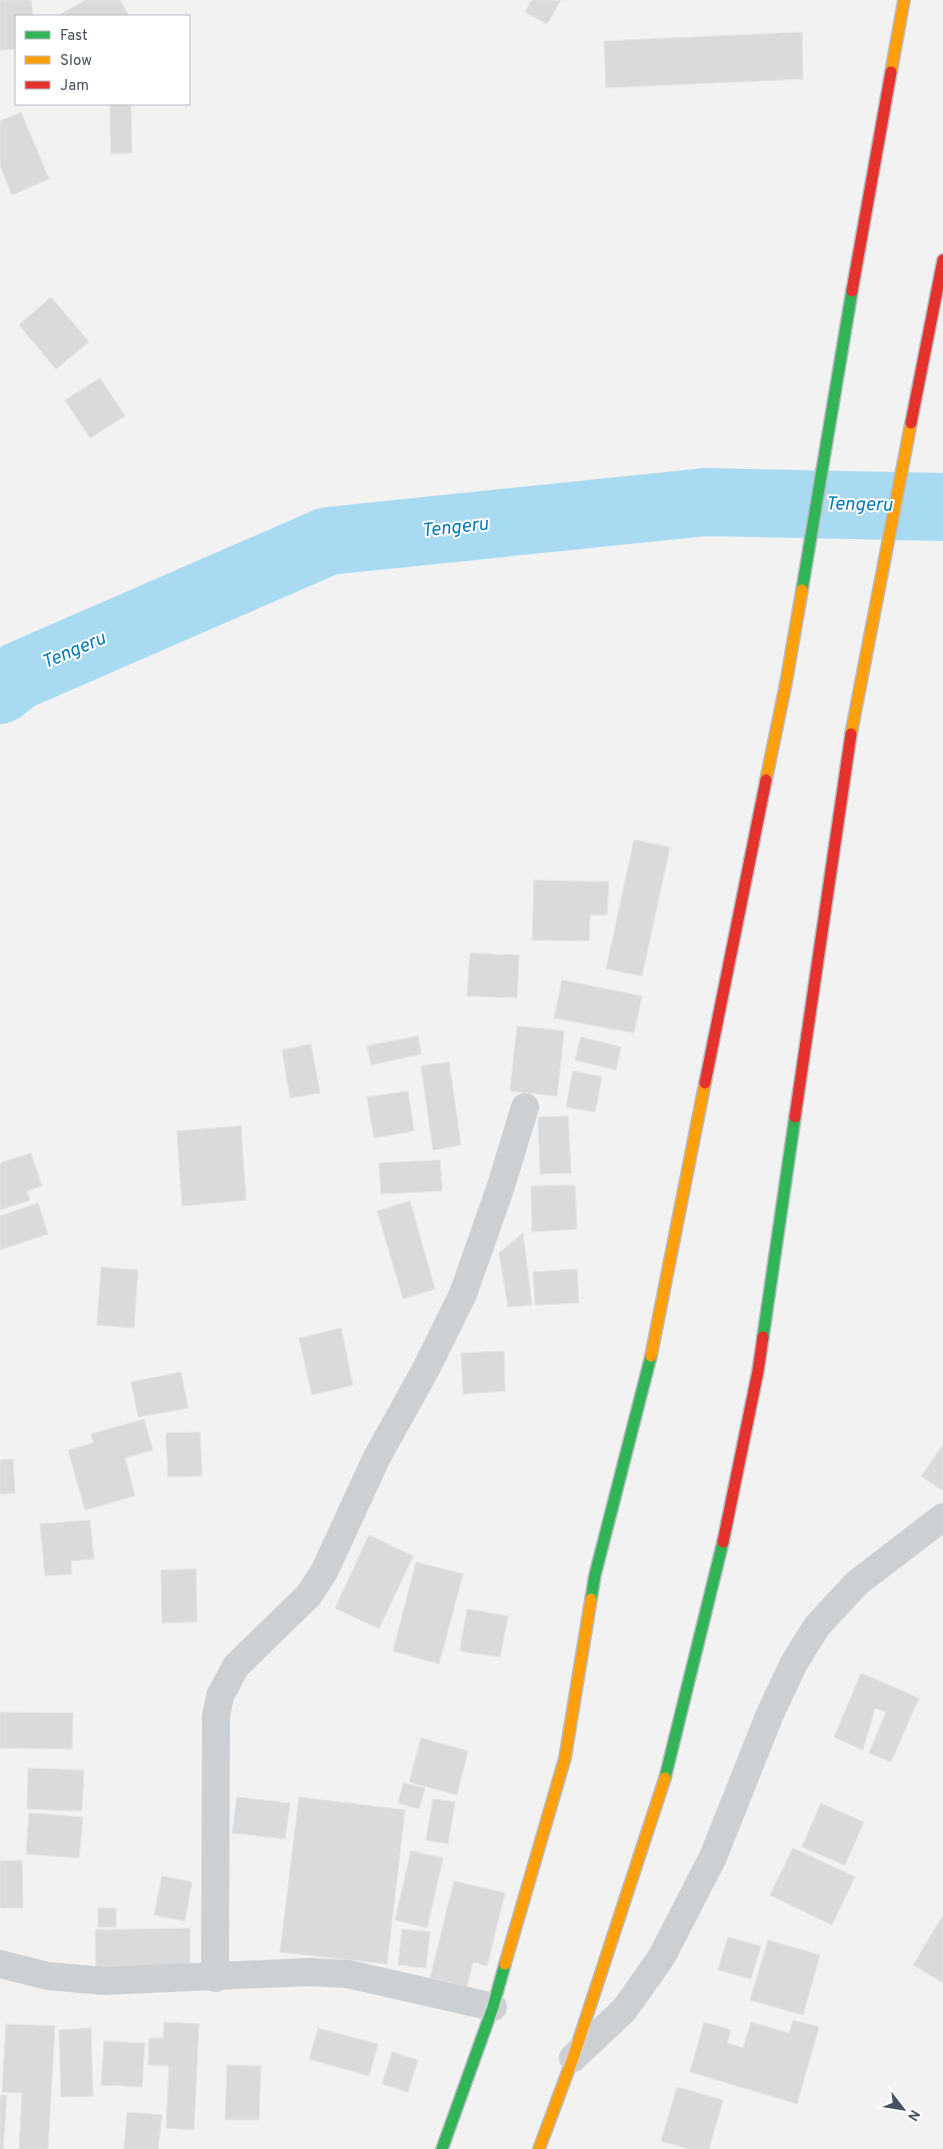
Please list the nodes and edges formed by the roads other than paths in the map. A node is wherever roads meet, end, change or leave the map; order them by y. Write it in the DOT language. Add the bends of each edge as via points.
graph roads {
  1 [pos="904,0"];
  2 [pos="943,260"];
  3 [pos="525,1107"];
  4 [pos="943,1517"];
  5 [pos="0,1964"];
  6 [pos="215,1978"];
  7 [pos="493,2007"];
  8 [pos="573,2058"];
  9 [pos="442,2149"];
  10 [pos="539,2149"];
  1 -- 7 [label="highway" via="786,683 656,1336 595,1575 566,1758"];
  2 -- 8 [label="highway" via="855,707 758,1371 716,1574 664,1781"];
  3 -- 6 [label="street" via="463,1294 376,1460 325,1570 308,1595 236,1666 220,1696 216,1716"];
  4 -- 8 [label="street" via="857,1583 817,1626 770,1714 713,1857 661,1958 624,2010"];
  5 -- 6 [label="street" via="48,1976 103,1981"];
  6 -- 7 [label="street" via="309,1972 348,1974"];
  7 -- 9 [label="highway"];
  8 -- 10 [label="highway"];
}
